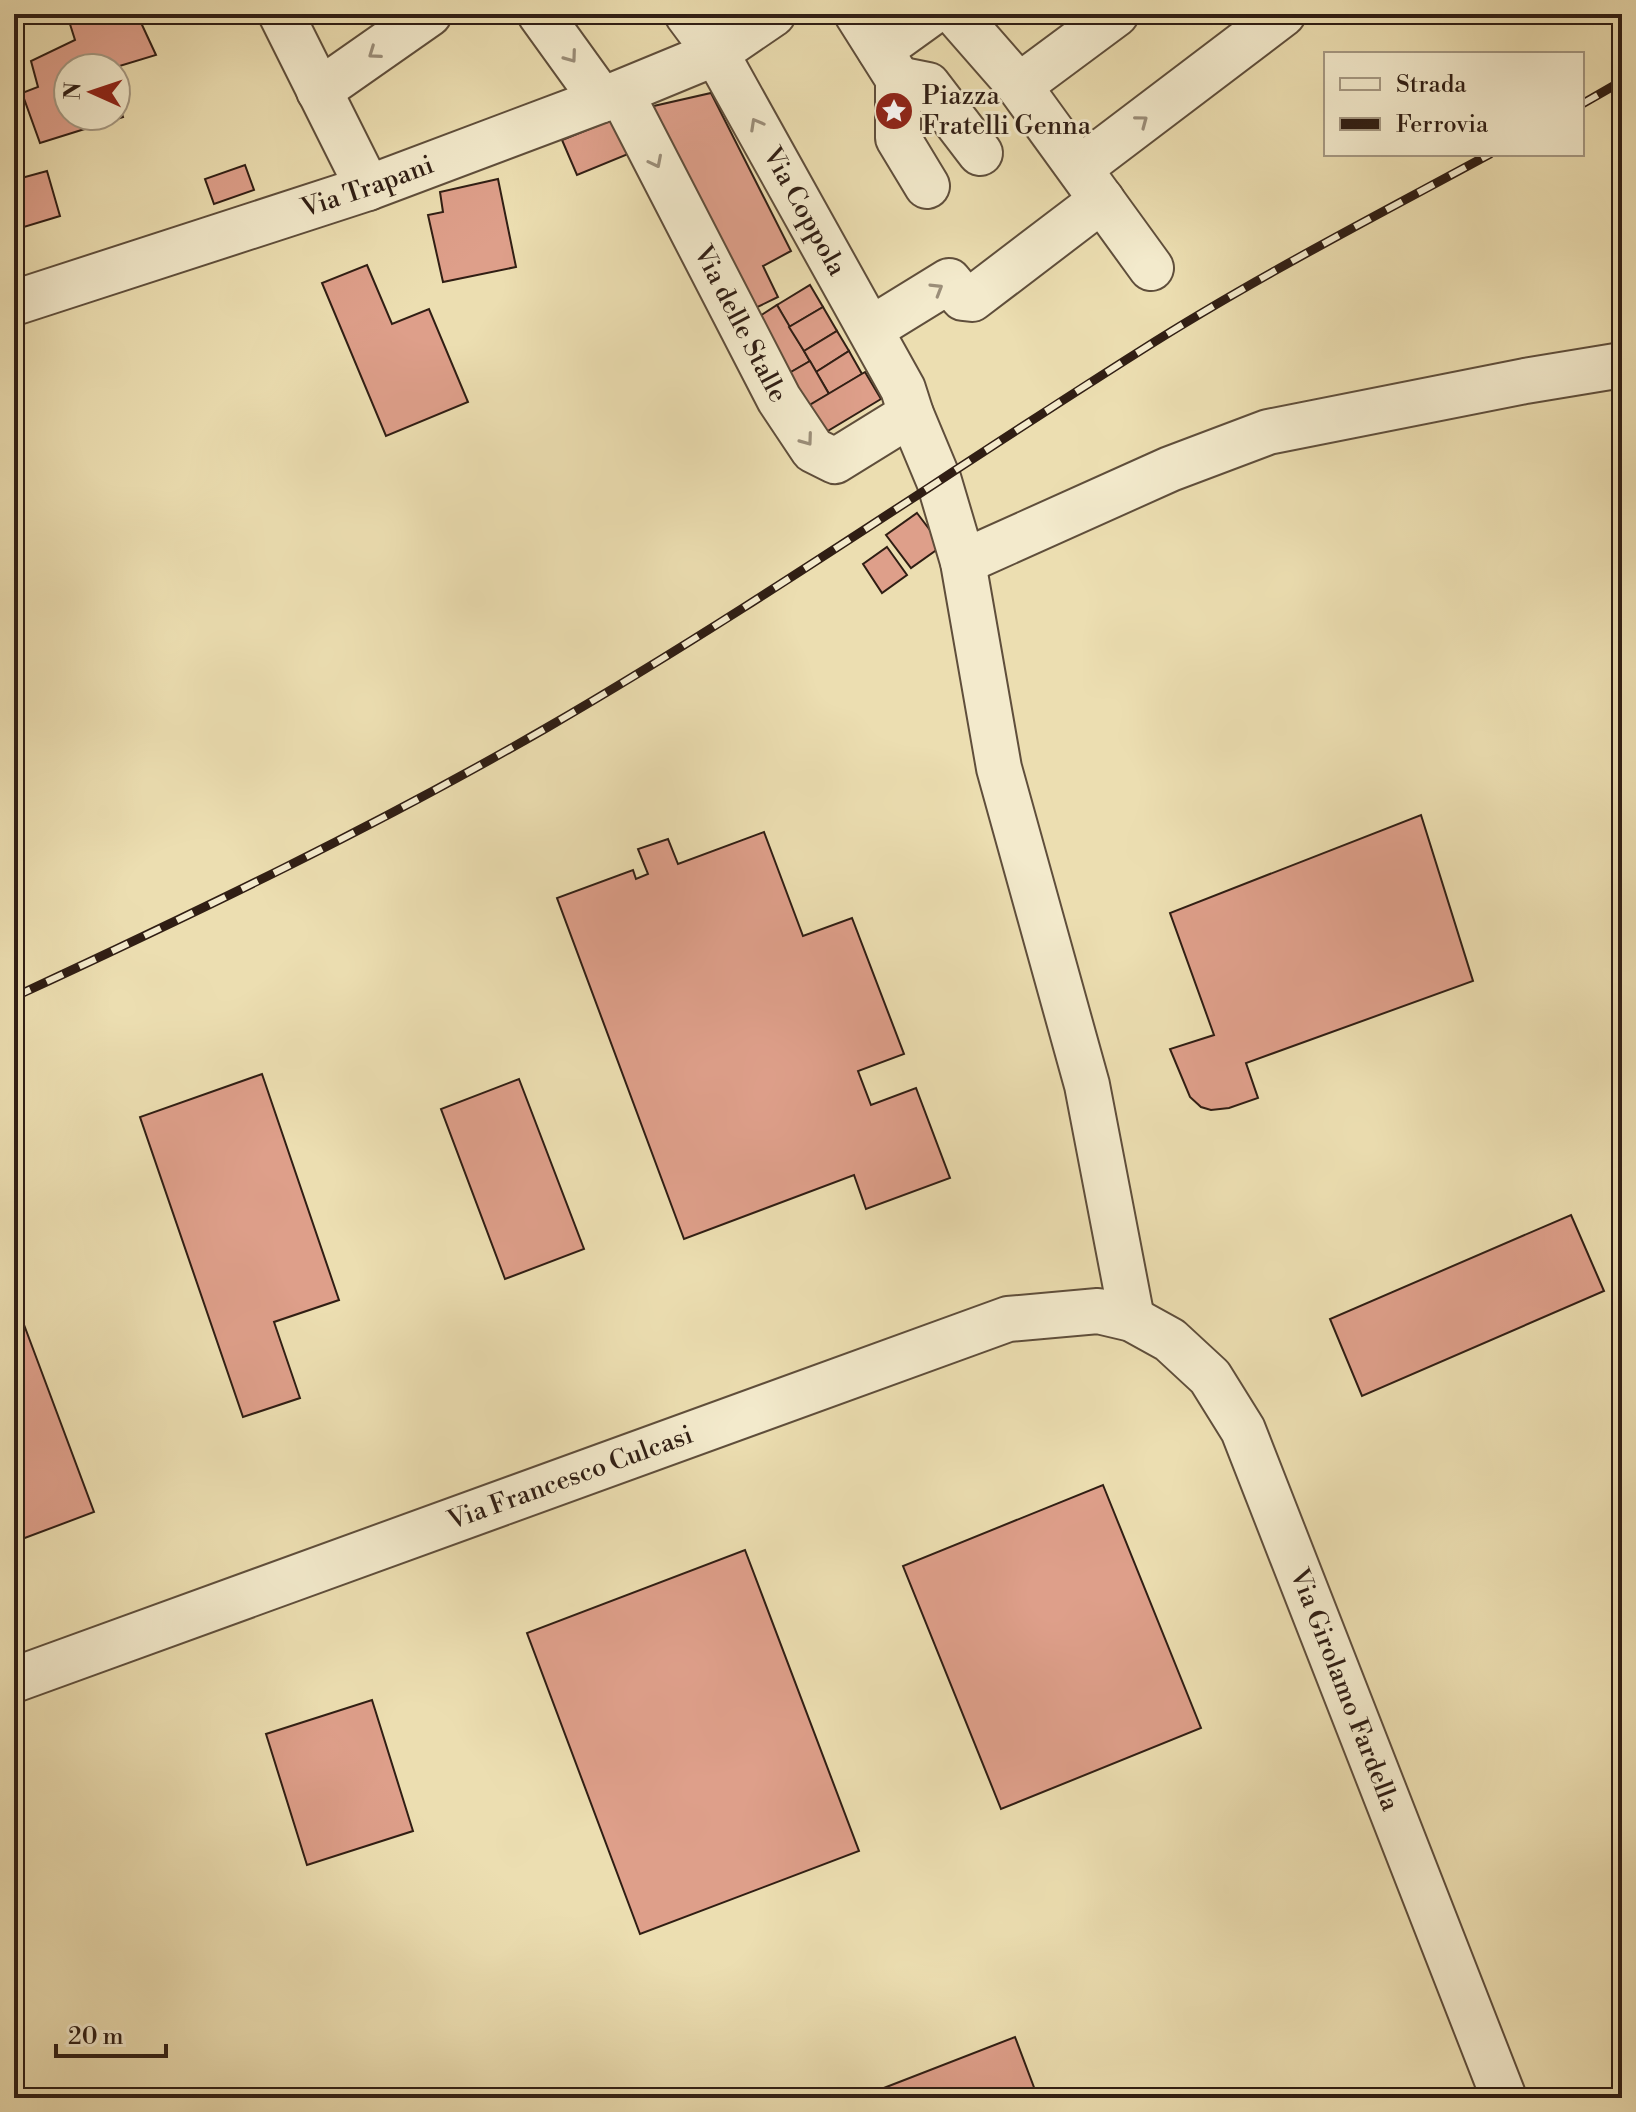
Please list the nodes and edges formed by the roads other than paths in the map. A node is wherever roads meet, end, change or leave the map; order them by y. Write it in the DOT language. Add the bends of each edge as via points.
graph roads {
  1 [pos="281,14"];
  2 [pos="429,14"];
  3 [pos="540,14"];
  4 [pos="687,14"];
  5 [pos="773,14"];
  6 [pos="857,14"];
  7 [pos="930,14"];
  8 [pos="956,14"];
  9 [pos="1116,14"];
  10 [pos="1283,14"];
  11 [pos="716,53"];
  12 [pos="902,71"];
  13 [pos="1019,86"];
  14 [pos="319,91"];
  15 [pos="611,96"];
  16 [pos="980,153"];
  17 [pos="1091,184"];
  18 [pos="927,186"];
  19 [pos="368,188"];
  20 [pos="1151,268"];
  21 [pos="14,303"];
  22 [pos="871,329"];
  23 [pos="1622,365"];
  24 [pos="911,414"];
  25 [pos="963,562"];
  26 [pos="1132,1319"];
  27 [pos="14,1680"];
  28 [pos="1504,2098"];
  1 -- 14 [label="street"];
  2 -- 14 [label="street, one-way"];
  3 -- 15 [label="street, Via delle Stalle, one-way"];
  4 -- 11 [label="street, Via Coppola"];
  5 -- 11 [label="street, Via Trapani"];
  6 -- 12 [label="street"];
  7 -- 12 [label="street"];
  8 -- 13 [label="street"];
  9 -- 13 [label="street"];
  17 -- 10 [label="street, one-way"];
  11 -- 15 [label="street, Via Trapani"];
  22 -- 11 [label="street, Via Coppola, one-way"];
  12 -- 16 [label="street"];
  12 -- 18 [label="street" via="898,138"];
  13 -- 17 [label="street"];
  14 -- 19 [label="street"];
  15 -- 19 [label="street, Via Trapani"];
  15 -- 24 [label="street, Via delle Stalle, one-way" via="779,399 813,450 835,461"];
  17 -- 20 [label="street"];
  22 -- 17 [label="street, one-way" via="949,281 963,298 972,299"];
  19 -- 21 [label="street, Via Trapani"];
  22 -- 24 [label="street, Via Coppola"];
  23 -- 25 [label="street" via="1268,432 1170,469"];
  24 -- 25 [label="street, Via Coppola" via="939,481"];
  25 -- 26 [label="street, Via Coppola" via="999,768 1087,1085"];
  26 -- 27 [label="street, Via Francesco Culcasi" via="1098,1311 1008,1319"];
  26 -- 28 [label="street, Via Girolamo Fardella" via="1170,1340 1210,1377 1243,1430"];
}
